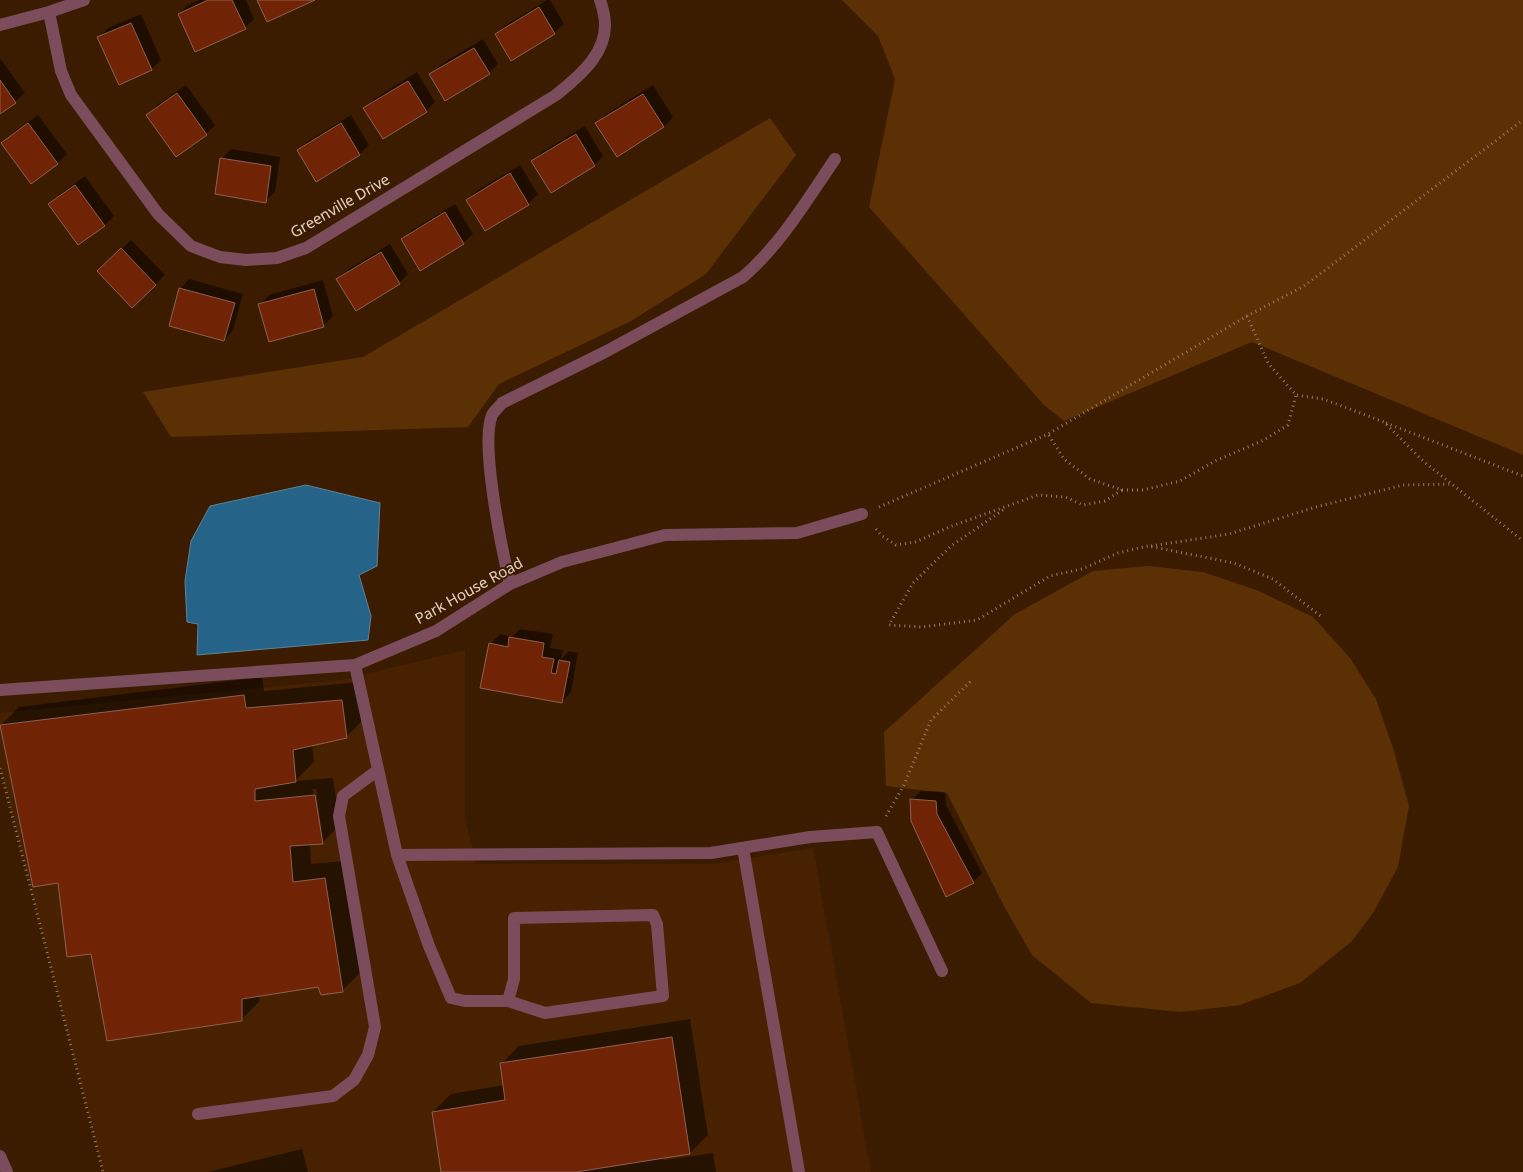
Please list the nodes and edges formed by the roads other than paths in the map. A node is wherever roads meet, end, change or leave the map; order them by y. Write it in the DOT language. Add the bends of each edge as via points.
graph roads {
  1 [pos="84,0"];
  2 [pos="600,0"];
  3 [pos="49,12"];
  4 [pos="0,25"];
  5 [pos="835,159"];
  6 [pos="862,514"];
  7 [pos="510,584"];
  8 [pos="354,665"];
  9 [pos="0,690"];
  10 [pos="378,770"];
  11 [pos="743,848"];
  12 [pos="397,855"];
  13 [pos="942,971"];
  14 [pos="508,1001"];
  15 [pos="198,1114"];
  16 [pos="0,1156"];
  17 [pos="7,1172"];
  18 [pos="799,1172"];
  1 -- 3 [label="street"];
  2 -- 3 [label="street, Greenville Drive" via="606,23 602,44 592,62 556,94 306,248 277,258 246,260 220,257 191,246 158,214 71,95 61,71"];
  3 -- 4 [label="street"];
  5 -- 7 [label="street" via="782,236 743,277 605,352 502,403 493,414 489,456 500,541"];
  6 -- 7 [label="street, Park House Road" via="797,533 665,535 562,562"];
  7 -- 8 [label="street, Park House Road" via="436,631"];
  8 -- 9 [label="street, Park House Road"];
  8 -- 10 [label="street"];
  10 -- 12 [label="street"];
  10 -- 15 [label="street" via="343,796 339,816 375,1027 368,1055 354,1080 333,1096"];
  11 -- 12 [label="street" via="712,853"];
  11 -- 13 [label="street" via="810,837 877,832"];
  11 -- 18 [label="street"];
  12 -- 14 [label="street" via="428,946 451,998"];
  14 -- 14 [label="street" via="514,979 514,918 653,916 657,924 662,996 544,1013"];
  16 -- 17 [label="street"];
}
